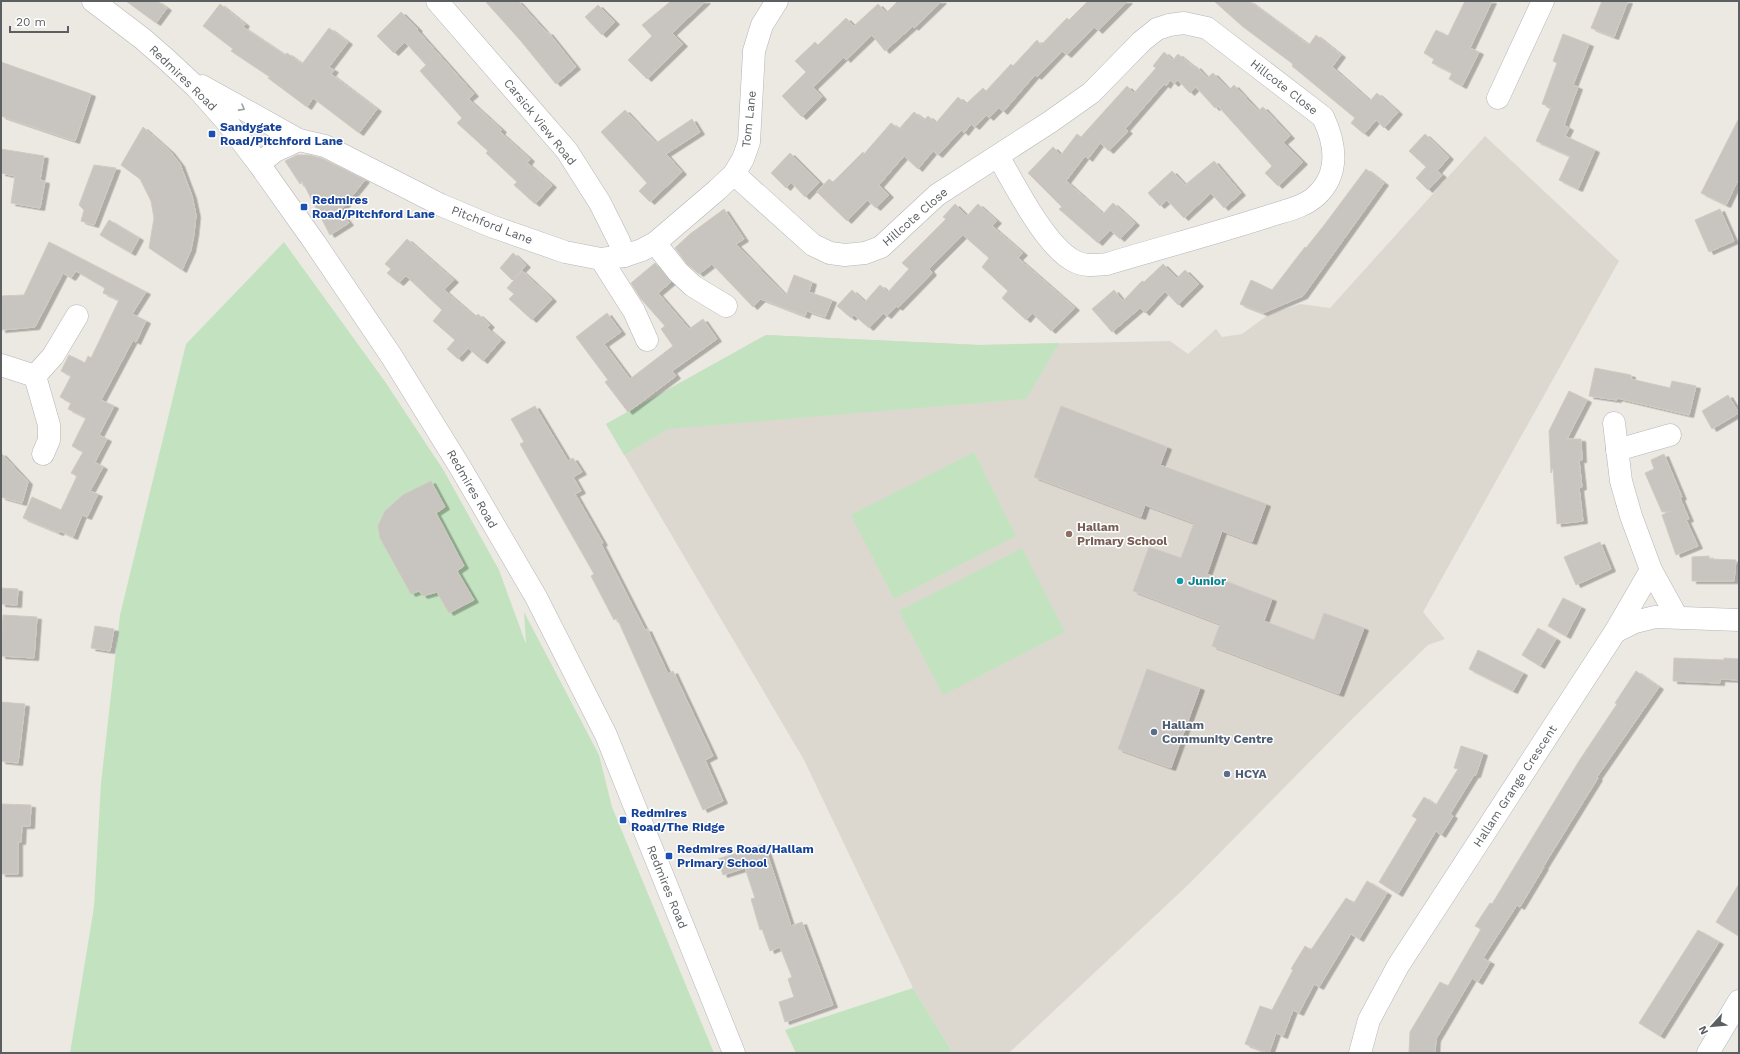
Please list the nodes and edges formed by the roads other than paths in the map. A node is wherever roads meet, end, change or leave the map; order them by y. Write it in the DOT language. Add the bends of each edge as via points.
graph roads {
  1 [pos="93,1"];
  2 [pos="437,1"];
  3 [pos="777,1"];
  4 [pos="1543,1"];
  5 [pos="184,76"];
  6 [pos="1498,98"];
  7 [pos="299,140"];
  8 [pos="998,156"];
  9 [pos="259,164"];
  10 [pos="734,174"];
  11 [pos="655,242"];
  12 [pos="624,256"];
  13 [pos="601,259"];
  14 [pos="726,306"];
  15 [pos="78,316"];
  16 [pos="646,340"];
  17 [pos="1,365"];
  18 [pos="35,376"];
  19 [pos="1614,423"];
  20 [pos="1670,435"];
  21 [pos="1617,450"];
  22 [pos="43,454"];
  23 [pos="1651,570"];
  24 [pos="1677,617"];
  25 [pos="1739,620"];
  26 [pos="1615,632"];
  27 [pos="1739,1001"];
  28 [pos="734,1053"];
  29 [pos="1360,1053"];
  30 [pos="1708,1053"];
  1 -- 5 [label="street, Redmires Road" via="143,39"];
  2 -- 12 [label="street, Carsick View Road" via="568,151 600,203"];
  3 -- 10 [label="street, Tom Lane" via="762,25 754,51 749,142"];
  4 -- 6 [label="street"];
  5 -- 7 [label="street, Pitchford Lane, one-way"];
  5 -- 9 [label="street, Redmires Road" via="227,122"];
  7 -- 9 [label="street" via="275,151"];
  7 -- 13 [label="street, Pitchford Lane" via="326,146 441,205 491,226 565,252"];
  8 -- 8 [label="street, Hillcote Close" via="1091,93 1157,29 1184,24 1207,28 1318,113 1331,133 1335,150 1327,182 1307,203 1107,264 1090,266 1075,262 1059,251 1044,234"];
  8 -- 10 [label="street, Hillcote Close" via="937,195 881,247 865,253 845,255 830,253 813,246"];
  9 -- 28 [label="street, Redmires Road" via="392,357 536,597 606,735"];
  10 -- 11 [label="street, Tom Lane"];
  11 -- 12 [label="street, Tom Lane"];
  11 -- 14 [label="street" via="678,272 693,286"];
  12 -- 13 [label="street, Pitchford Lane"];
  13 -- 16 [label="street" via="634,311"];
  15 -- 18 [label="street" via="53,356"];
  17 -- 18 [label="street"];
  18 -- 22 [label="street" via="49,425 49,440"];
  19 -- 21 [label="street"];
  20 -- 21 [label="street"];
  21 -- 23 [label="street" via="1623,488"];
  23 -- 24 [label="street"];
  23 -- 26 [label="street, Hallam Grange Crescent"];
  24 -- 25 [label="street"];
  24 -- 26 [label="street" via="1655,617 1635,622"];
  26 -- 29 [label="street, Hallam Grange Crescent" via="1398,966 1369,1020"];
  27 -- 30 [label="street"];
}
